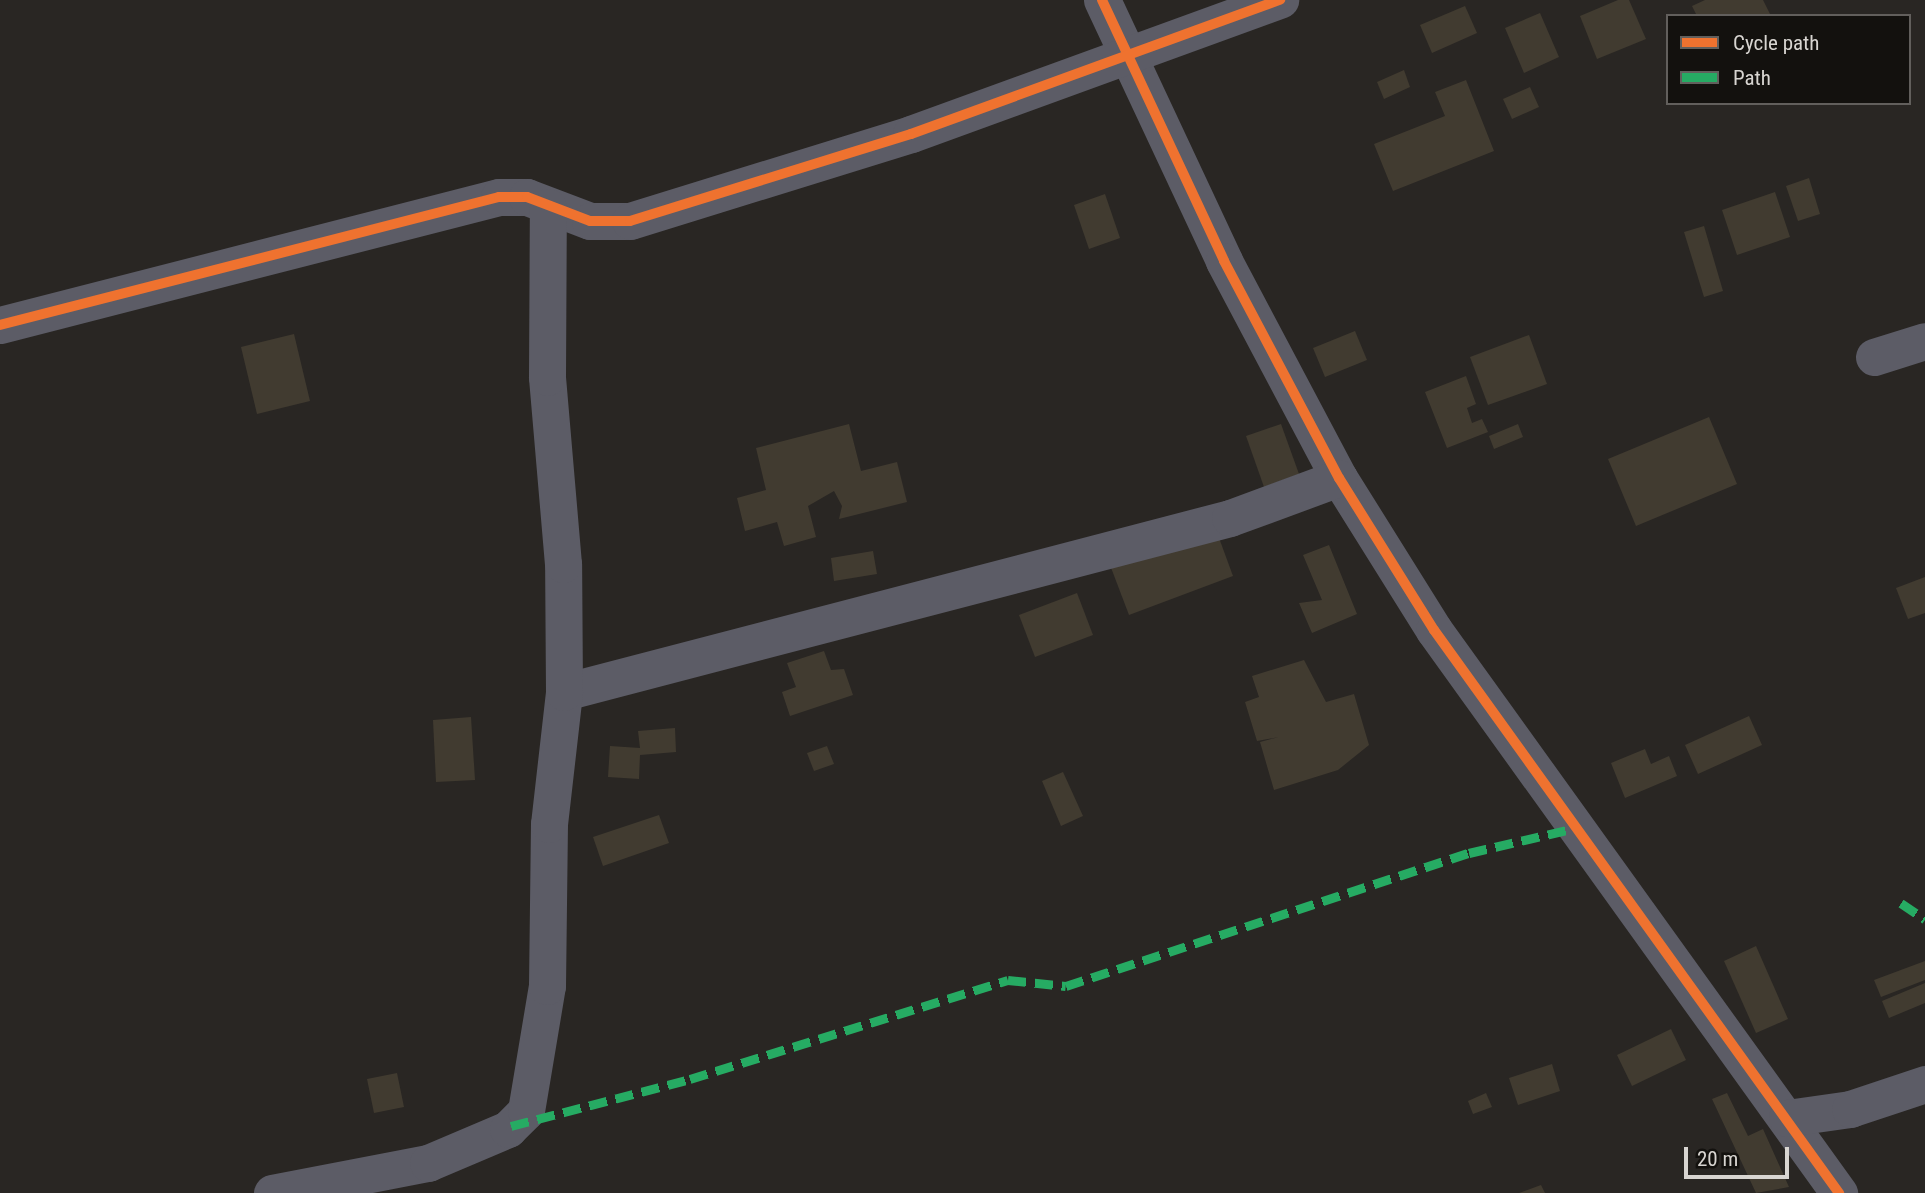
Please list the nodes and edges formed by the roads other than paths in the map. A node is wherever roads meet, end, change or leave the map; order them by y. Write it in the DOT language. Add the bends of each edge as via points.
graph roads {
  1 [pos="1102,0"];
  2 [pos="1280,0"];
  3 [pos="1128,59"];
  4 [pos="548,207"];
  5 [pos="0,325"];
  6 [pos="1925,341"];
  7 [pos="1874,357"];
  8 [pos="1339,478"];
  9 [pos="564,692"];
  10 [pos="1925,1084"];
  11 [pos="1787,1118"];
  12 [pos="272,1193"];
  13 [pos="1839,1193"];
  1 -- 3 [label="street"];
  2 -- 3 [label="street"];
  3 -- 4 [label="street" via="631,221 590,221"];
  3 -- 8 [label="street" via="1224,261"];
  4 -- 5 [label="street" via="527,197 499,197"];
  4 -- 9 [label="street" via="547,377 563,564"];
  6 -- 7 [label="street"];
  8 -- 9 [label="street" via="1230,518"];
  8 -- 11 [label="street" via="1434,630"];
  9 -- 12 [label="street" via="549,824 547,986 526,1111 508,1129 428,1163"];
  10 -- 11 [label="street" via="1850,1109"];
  11 -- 13 [label="street"];
}
